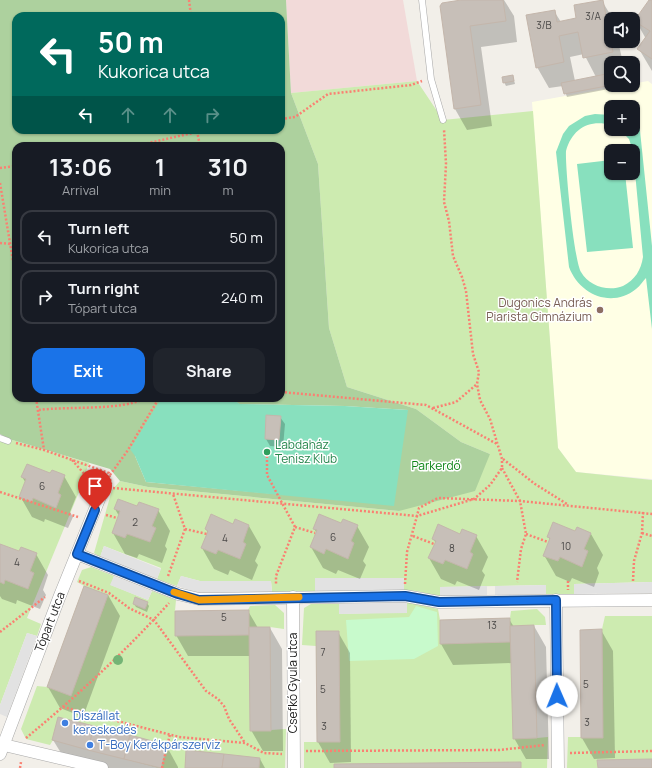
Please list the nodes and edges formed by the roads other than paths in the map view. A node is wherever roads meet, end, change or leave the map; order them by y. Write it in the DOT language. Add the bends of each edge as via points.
graph roads {
  1 [pos="422,0"];
  2 [pos="443,120"];
  3 [pos="0,438"];
  4 [pos="8,441"];
  5 [pos="101,495"];
  6 [pos="77,554"];
  7 [pos="293,598"];
  8 [pos="556,600"];
  9 [pos="652,600"];
  10 [pos="1,748"];
  11 [pos="102,768"];
  12 [pos="294,768"];
  13 [pos="558,768"];
  1 -- 2 [label="lane" via="431,79"];
  3 -- 4 [label="lane"];
  5 -- 6 [label="street, Tópart utca"];
  6 -- 7 [label="street" via="199,600"];
  6 -- 10 [label="street, Tópart utca"];
  7 -- 8 [label="street" via="405,596 439,602"];
  7 -- 12 [label="street, Csefkó Gyula utca"];
  8 -- 9 [label="street"];
  8 -- 13 [label="street"];
  10 -- 11 [label="street"];
}
